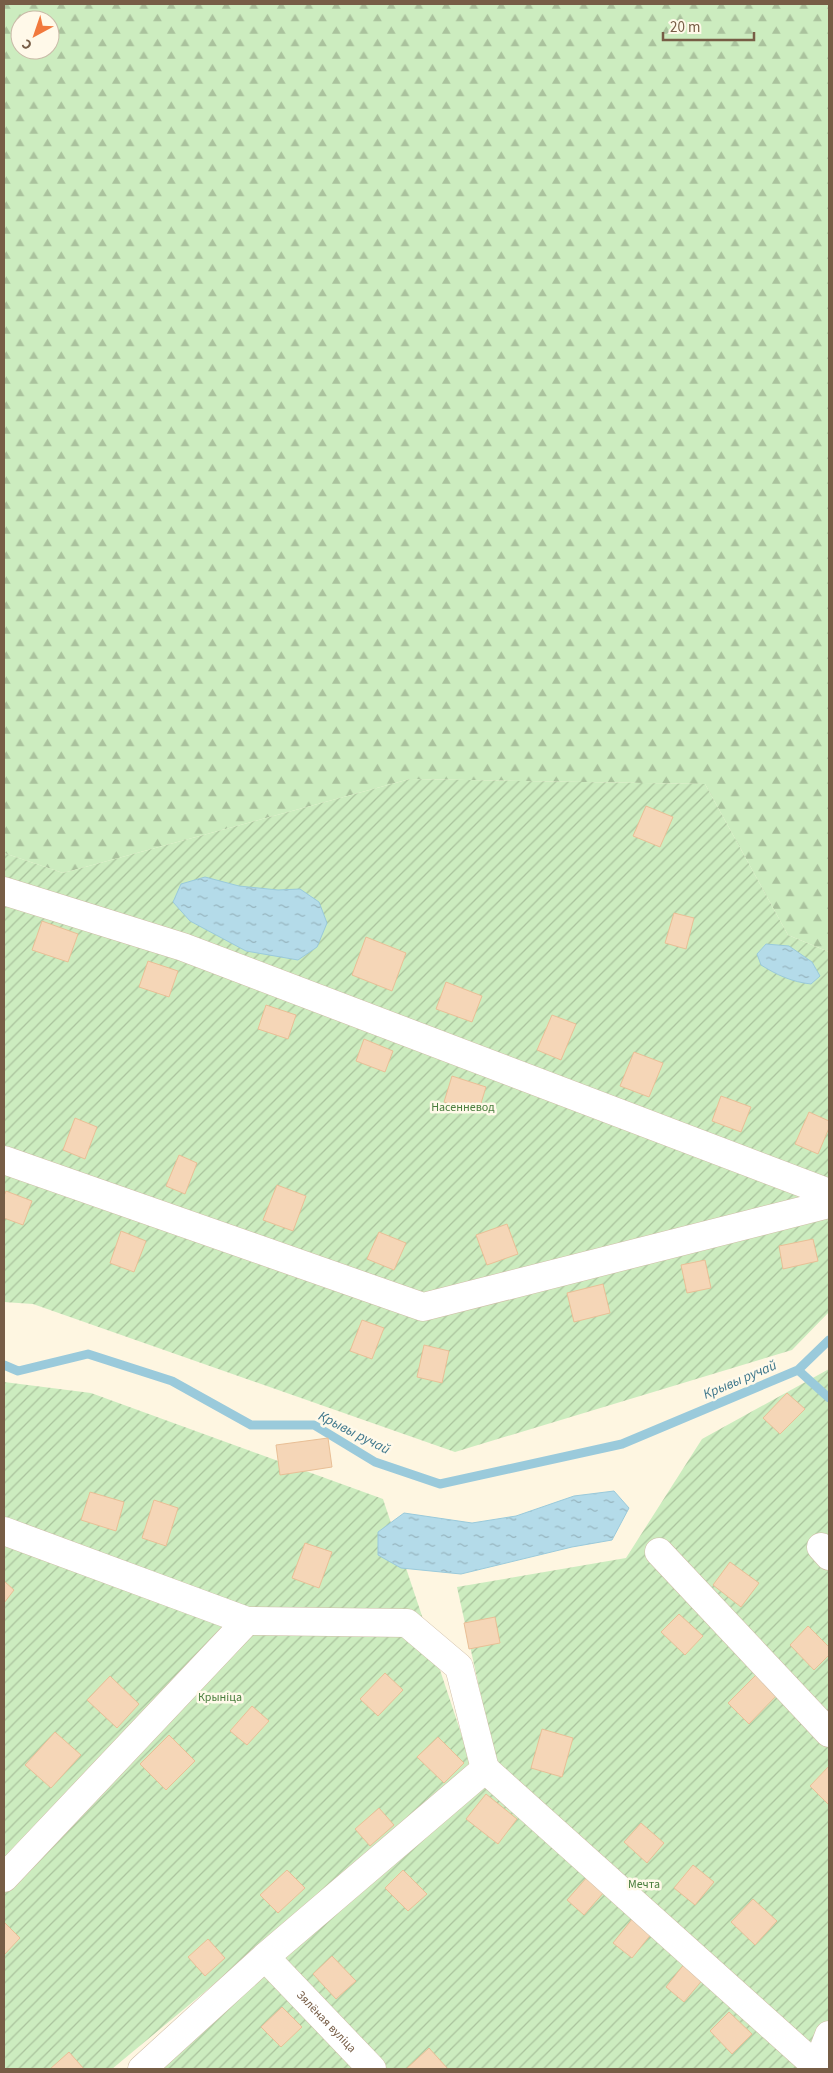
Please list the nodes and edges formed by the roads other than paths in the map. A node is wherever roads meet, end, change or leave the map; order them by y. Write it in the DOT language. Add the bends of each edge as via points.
graph roads {
  1 [pos="4,892"];
  2 [pos="4,1160"];
  3 [pos="829,1193"];
  4 [pos="829,1204"];
  5 [pos="4,1531"];
  6 [pos="660,1552"];
  7 [pos="247,1621"];
  8 [pos="829,1732"];
  9 [pos="485,1769"];
  10 [pos="4,1878"];
  11 [pos="273,1965"];
  12 [pos="829,2035"];
  13 [pos="818,2068"];
  14 [pos="142,2069"];
  15 [pos="372,2069"];
  1 -- 3 [label="lane" via="183,947"];
  2 -- 4 [label="lane" via="423,1307"];
  5 -- 7 [label="lane"];
  6 -- 8 [label="lane"];
  7 -- 9 [label="lane" via="407,1623 459,1667"];
  7 -- 10 [label="lane"];
  9 -- 11 [label="lane"];
  9 -- 13 [label="lane"];
  11 -- 14 [label="lane"];
  11 -- 15 [label="lane, Зялёная вуліца"];
  12 -- 13 [label="lane"];
}
